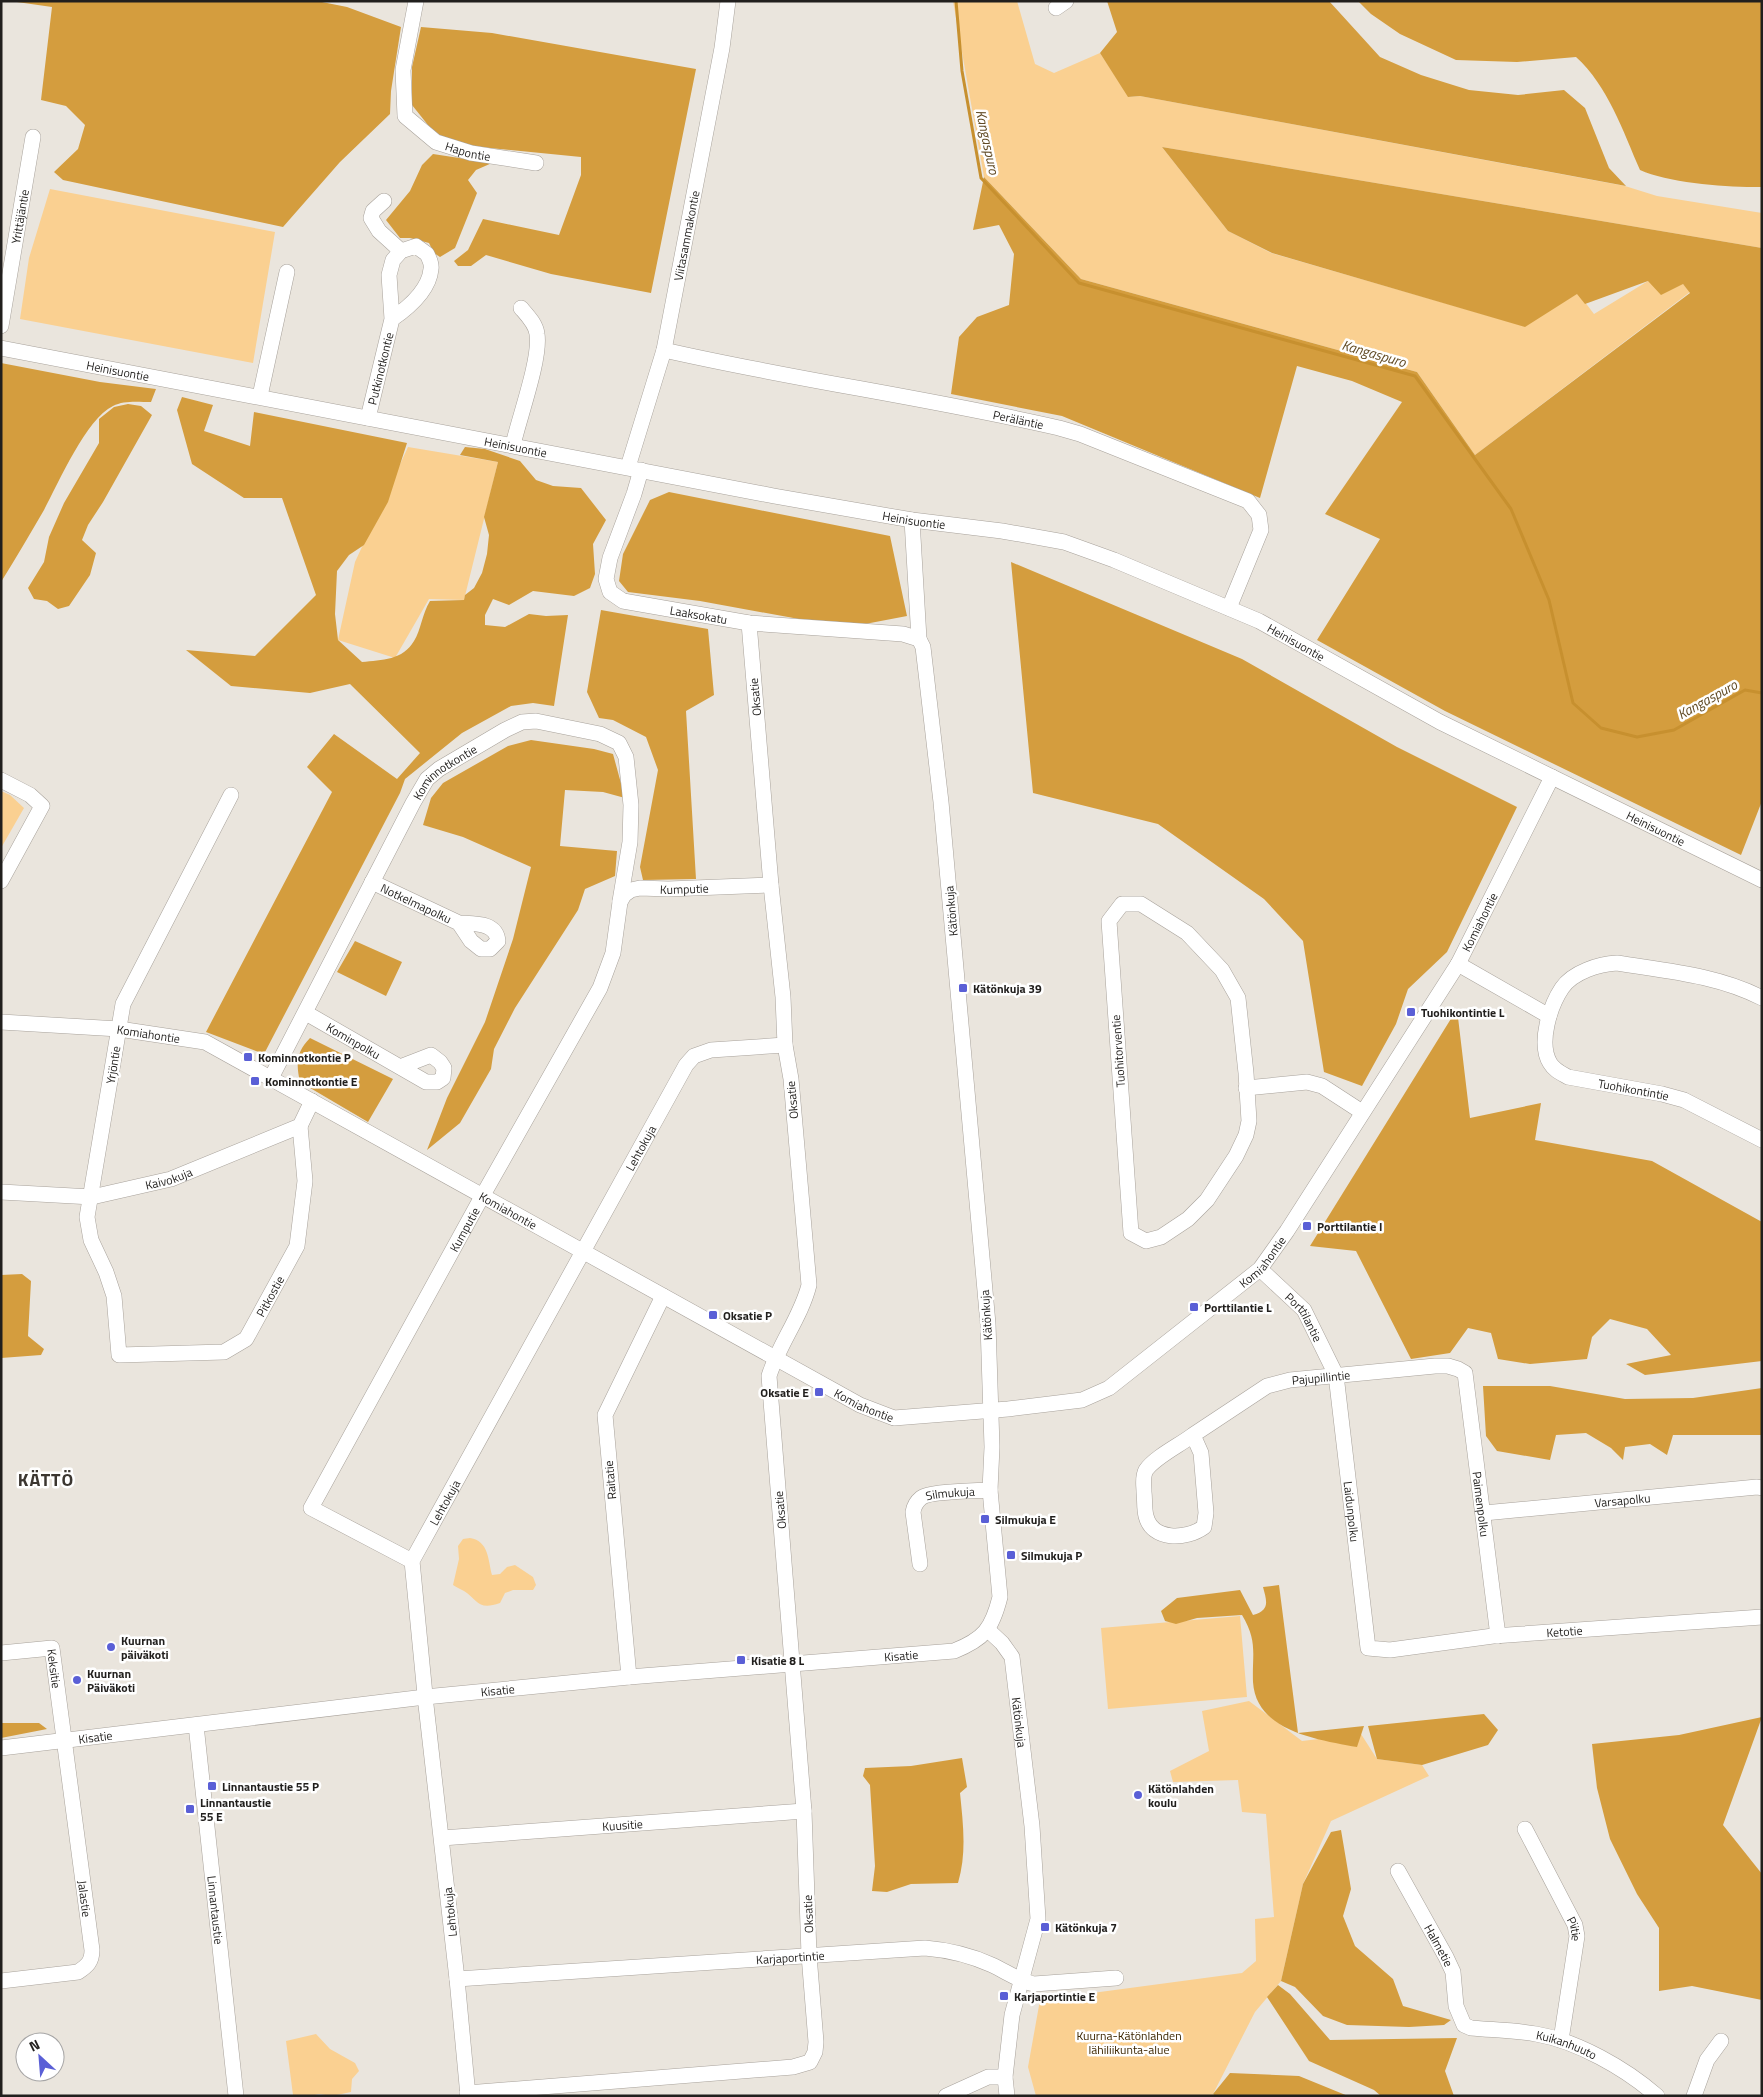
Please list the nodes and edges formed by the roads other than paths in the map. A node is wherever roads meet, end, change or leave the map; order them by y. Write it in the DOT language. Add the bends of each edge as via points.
graph roads {
  1 [pos="416,1"];
  2 [pos="728,1"];
  3 [pos="34,137"];
  4 [pos="536,163"];
  5 [pos="384,201"];
  6 [pos="401,251"];
  7 [pos="287,272"];
  8 [pos="521,308"];
  9 [pos="392,319"];
  10 [pos="1,326"];
  11 [pos="1,348"];
  12 [pos="664,350"];
  13 [pos="260,396"];
  14 [pos="368,418"];
  15 [pos="513,445"];
  16 [pos="635,468"];
  17 [pos="912,520"];
  18 [pos="1229,608"];
  19 [pos="748,624"];
  20 [pos="919,639"];
  21 [pos="1552,776"];
  22 [pos="1,780"];
  23 [pos="230,795"];
  24 [pos="1762,880"];
  25 [pos="1,881"];
  26 [pos="372,882"];
  27 [pos="771,884"];
  28 [pos="620,902"];
  29 [pos="459,923"];
  30 [pos="1458,964"];
  31 [pos="1762,998"];
  32 [pos="306,1013"];
  33 [pos="1549,1016"];
  34 [pos="1,1022"];
  35 [pos="119,1029"];
  36 [pos="785,1045"];
  37 [pos="400,1067"];
  38 [pos="271,1078"];
  39 [pos="1246,1088"];
  40 [pos="312,1101"];
  41 [pos="1362,1112"];
  42 [pos="300,1126"];
  43 [pos="1762,1140"];
  44 [pos="1,1192"];
  45 [pos="484,1195"];
  46 [pos="92,1197"];
  47 [pos="583,1250"];
  48 [pos="1260,1269"];
  49 [pos="663,1296"];
  50 [pos="119,1355"];
  51 [pos="775,1357"];
  52 [pos="1465,1373"];
  53 [pos="1336,1375"];
  54 [pos="992,1411"];
  55 [pos="1193,1435"];
  56 [pos="1762,1488"];
  57 [pos="990,1490"];
  58 [pos="1484,1513"];
  59 [pos="412,1562"];
  60 [pos="920,1564"];
  61 [pos="1762,1617"];
  62 [pos="988,1630"];
  63 [pos="1498,1636"];
  64 [pos="1368,1648"];
  65 [pos="1,1653"];
  66 [pos="792,1664"];
  67 [pos="629,1677"];
  68 [pos="425,1697"];
  69 [pos="196,1725"];
  70 [pos="66,1742"];
  71 [pos="1,1748"];
  72 [pos="804,1811"];
  73 [pos="1525,1829"];
  74 [pos="442,1838"];
  75 [pos="1398,1871"];
  76 [pos="809,1955"];
  77 [pos="1116,1978"];
  78 [pos="457,1979"];
  79 [pos="1,1981"];
  80 [pos="1022,1982"];
  81 [pos="1464,2025"];
  82 [pos="1561,2040"];
  83 [pos="1721,2041"];
  84 [pos="1005,2077"];
  85 [pos="467,2094"];
  86 [pos="236,2096"];
  87 [pos="946,2096"];
  88 [pos="1007,2096"];
  89 [pos="1657,2096"];
  90 [pos="1694,2096"];
  1 -- 4 [label="street, Hapontie" via="403,70 405,116 436,142 471,153"];
  2 -- 12 [label="street, Viitasammakontie" via="722,48"];
  3 -- 10 [label="street, Yrittäjäntie"];
  5 -- 6 [label="street" via="373,211 371,218"];
  6 -- 9 [label="street, Putkinotkontie" via="393,260 389,275"];
  6 -- 9 [label="street, Putkinotkontie" via="416,246 428,254 432,268 426,286 406,309"];
  7 -- 13 [label="street"];
  8 -- 15 [label="street" via="537,334 536,354"];
  9 -- 14 [label="street, Putkinotkontie"];
  11 -- 13 [label="street, Heinisuontie"];
  12 -- 16 [label="street, Viitasammakontie"];
  12 -- 18 [label="street, Peräläntie" via="1059,428 1248,502 1260,515 1261,530"];
  13 -- 14 [label="street, Heinisuontie"];
  14 -- 15 [label="street, Heinisuontie"];
  15 -- 16 [label="street, Heinisuontie"];
  16 -- 17 [label="street, Heinisuontie"];
  16 -- 19 [label="street, Laaksokatu" via="634,494 610,558 606,579 610,592 623,601"];
  17 -- 18 [label="street, Heinisuontie" via="1064,542"];
  17 -- 20 [label="street, Kätönkuja"];
  18 -- 21 [label="street, Heinisuontie" via="1259,621 1440,722"];
  19 -- 20 [label="street, Laaksokatu" via="903,634"];
  19 -- 27 [label="street, Oksatie"];
  20 -- 54 [label="street, Kätönkuja" via="923,647 942,802 987,1314"];
  21 -- 24 [label="street, Heinisuontie"];
  21 -- 30 [label="street, Komiahontie"];
  22 -- 25 [label="street" via="30,795 42,806"];
  23 -- 35 [label="street, Yrjöntie" via="123,1004"];
  26 -- 28 [label="street, Kominnotkontie" via="427,779 505,730 522,722 536,722 600,734 619,744 626,757 631,805 630,842"];
  26 -- 29 [label="street, Notkelmapolku"];
  26 -- 32 [label="street, Kominnotkontie"];
  27 -- 28 [label="street, Kumputie" via="640,888 631,890"];
  27 -- 36 [label="street, Oksatie"];
  28 -- 45 [label="street, Kumputie" via="612,952 600,988"];
  30 -- 33 [label="street"];
  30 -- 41 [label="street, Komiahontie"];
  31 -- 33 [label="street, Tuohikontintie" via="1719,981 1606,963 1580,974 1562,987"];
  32 -- 37 [label="street, Kominpolku"];
  32 -- 38 [label="street, Kominnotkontie"];
  33 -- 43 [label="street, Tuohikontintie" via="1545,1046 1550,1062 1563,1074 1684,1100"];
  34 -- 35 [label="street, Komiahontie"];
  35 -- 38 [label="street, Komiahontie" via="205,1042"];
  35 -- 46 [label="street, Yrjöntie"];
  36 -- 47 [label="street, Lehtokuja" via="711,1050 694,1056"];
  36 -- 51 [label="street, Oksatie" via="791,1079 809,1285 805,1301"];
  38 -- 40 [label="street, Komiahontie"];
  39 -- 39 [label="street, Tuohitorventie" via="1249,1121 1246,1135 1207,1200 1188,1219 1161,1237 1146,1241 1131,1233 1109,921 1122,904 1141,904 1188,933 1222,970 1238,998"];
  39 -- 41 [label="street" via="1308,1082 1322,1086"];
  40 -- 42 [label="street"];
  40 -- 45 [label="street, Komiahontie"];
  41 -- 48 [label="street, Komiahontie"];
  42 -- 46 [label="street, Kaivokuja" via="171,1179"];
  42 -- 50 [label="street, Pitkostie" via="305,1181 297,1246 246,1339 224,1352"];
  44 -- 46 [label="street, Kaivokuja"];
  45 -- 47 [label="street, Komiahontie"];
  45 -- 59 [label="street, Kumputie" via="311,1508"];
  46 -- 50 [label="street, Yrjöntie" via="87,1218 114,1296"];
  47 -- 49 [label="street, Komiahontie"];
  47 -- 59 [label="street, Lehtokuja"];
  48 -- 53 [label="street, Porttilantie" via="1304,1310"];
  48 -- 54 [label="street, Komiahontie" via="1109,1388 1082,1400"];
  49 -- 51 [label="street, Komiahontie"];
  49 -- 67 [label="street, Raitatie" via="605,1415"];
  51 -- 54 [label="street, Komiahontie" via="860,1405 894,1418"];
  51 -- 66 [label="street, Oksatie" via="769,1376"];
  52 -- 53 [label="street, Pajupillintie" via="1441,1366"];
  52 -- 58 [label="street, Paimenpolku"];
  53 -- 55 [label="street, Pajupillintie" via="1267,1386"];
  53 -- 64 [label="street, Laidunpolku"];
  54 -- 57 [label="street, Kätönkuja"];
  55 -- 55 [label="street, Pajupillintie" via="1201,1453 1206,1512 1204,1528 1183,1536 1166,1535 1154,1530 1146,1516 1143,1477 1152,1464"];
  56 -- 58 [label="street, Varsapolku"];
  57 -- 60 [label="street, Silmukuja" via="921,1498 913,1512"];
  57 -- 62 [label="street, Kätönkuja" via="1000,1597"];
  58 -- 63 [label="street, Paimenpolku"];
  59 -- 68 [label="street, Lehtokuja"];
  61 -- 63 [label="street, Ketotie"];
  62 -- 66 [label="street, Kisatie" via="976,1641 954,1651"];
  62 -- 80 [label="street, Kätönkuja" via="1012,1658 1032,1826 1038,1920"];
  63 -- 64 [label="street, Ketotie" via="1390,1650"];
  65 -- 70 [label="street, Keksitie" via="52,1648"];
  66 -- 67 [label="street, Kisatie"];
  66 -- 72 [label="street, Oksatie"];
  67 -- 68 [label="street, Kisatie"];
  68 -- 69 [label="street, Kisatie"];
  68 -- 74 [label="street, Lehtokuja"];
  69 -- 70 [label="street, Kisatie"];
  69 -- 86 [label="street, Linnantaustie"];
  70 -- 71 [label="street, Kisatie"];
  70 -- 79 [label="street, Jalastie" via="92,1959 78,1972"];
  72 -- 74 [label="street, Kuusitie"];
  72 -- 76 [label="street, Oksatie"];
  73 -- 82 [label="street, Piitie" via="1575,1925 1577,1936"];
  74 -- 78 [label="street, Lehtokuja"];
  75 -- 81 [label="street, Halmetie" via="1453,1972 1456,2006"];
  76 -- 78 [label="street, Karjaportintie"];
  76 -- 80 [label="street, Karjaportintie" via="925,1948 951,1950 994,1966"];
  76 -- 85 [label="street, Oksatie" via="816,2042 810,2062 793,2067"];
  77 -- 80 [label="street, Karjaportintie" via="1034,1984"];
  78 -- 85 [label="street, Lehtokuja"];
  80 -- 84 [label="street, Kätönkuja" via="1012,2015"];
  81 -- 82 [label="street, Kuikanhuuto"];
  82 -- 89 [label="street, Kuikanhuuto" via="1611,2062"];
  83 -- 90 [label="street" via="1707,2060"];
  84 -- 87 [label="street" via="988,2077"];
  84 -- 88 [label="street, Kätönkuja"];
}
